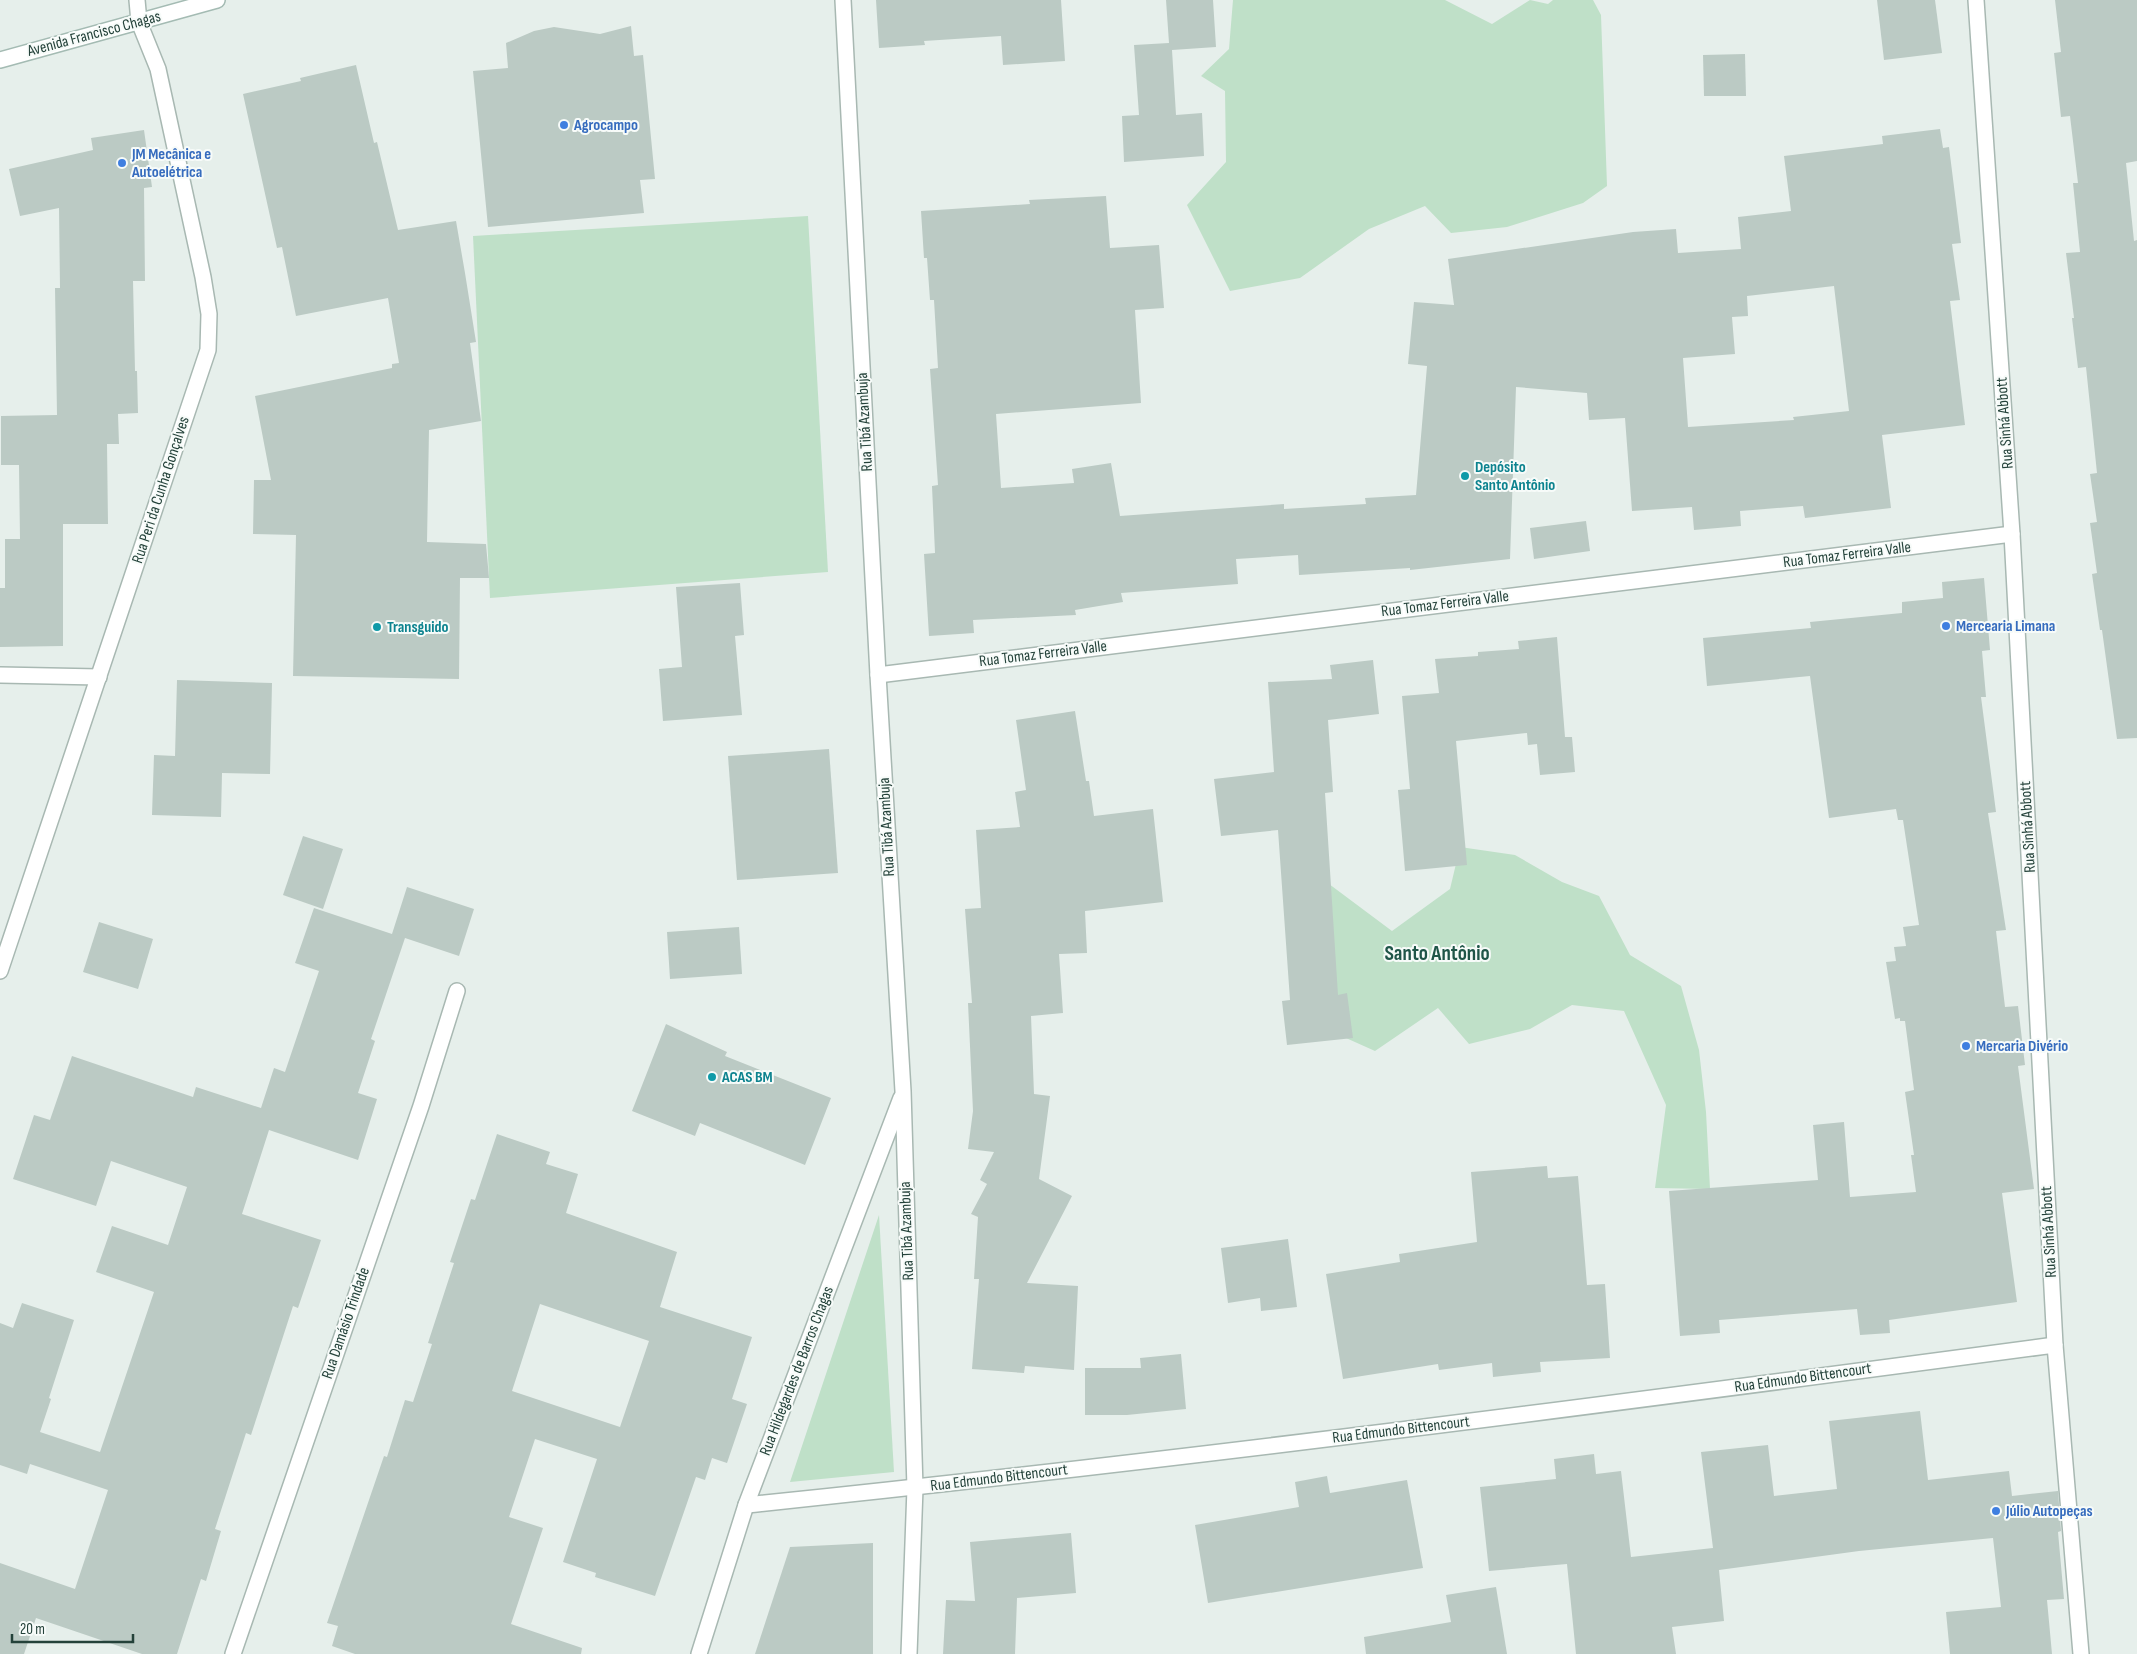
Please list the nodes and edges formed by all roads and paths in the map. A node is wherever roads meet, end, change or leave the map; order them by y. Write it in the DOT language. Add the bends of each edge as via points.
graph roads {
  1 [pos="137,0"];
  2 [pos="217,0"];
  3 [pos="843,0"];
  4 [pos="1976,0"];
  5 [pos="139,22"];
  6 [pos="0,60"];
  7 [pos="2012,534"];
  8 [pos="0,675"];
  9 [pos="878,675"];
  10 [pos="99,677"];
  11 [pos="0,971"];
  12 [pos="457,991"];
  13 [pos="903,1092"];
  14 [pos="2054,1344"];
  15 [pos="916,1488"];
  16 [pos="746,1505"];
  17 [pos="233,1654"];
  18 [pos="699,1654"];
  19 [pos="909,1654"];
  20 [pos="2081,1654"];
  1 -- 5 [label="street, Rua Peri da Cunha Gonçalves"];
  2 -- 5 [label="street, Avenida Francisco Chagas"];
  3 -- 9 [label="street, Rua Tibá Azambuja"];
  4 -- 7 [label="street, Rua Sinhá Abbott"];
  5 -- 6 [label="street, Avenida Francisco Chagas"];
  5 -- 10 [label="street, Rua Peri da Cunha Gonçalves" via="158,69 203,277 209,314 208,350"];
  7 -- 9 [label="street, Rua Tomaz Ferreira Valle"];
  7 -- 14 [label="street, Rua Sinhá Abbott"];
  8 -- 10 [label="street"];
  9 -- 13 [label="street, Rua Tibá Azambuja"];
  10 -- 11 [label="street, Rua Peri da Cunha Gonçalves"];
  12 -- 17 [label="street, Rua Damásio Trindade"];
  13 -- 15 [label="street, Rua Tibá Azambuja"];
  13 -- 16 [label="street, Rua Hildegardes de Barros Chagas"];
  14 -- 15 [label="street, Rua Edmundo Bittencourt" via="1548,1412"];
  14 -- 20 [label="street, Rua Sinhá Abbott"];
  15 -- 16 [label="street, Rua Edmundo Bittencourt"];
  15 -- 19 [label="street, Rua Tibá Azambuja"];
  16 -- 18 [label="street, Rua Hildegardes de Barros Chagas"];
}
